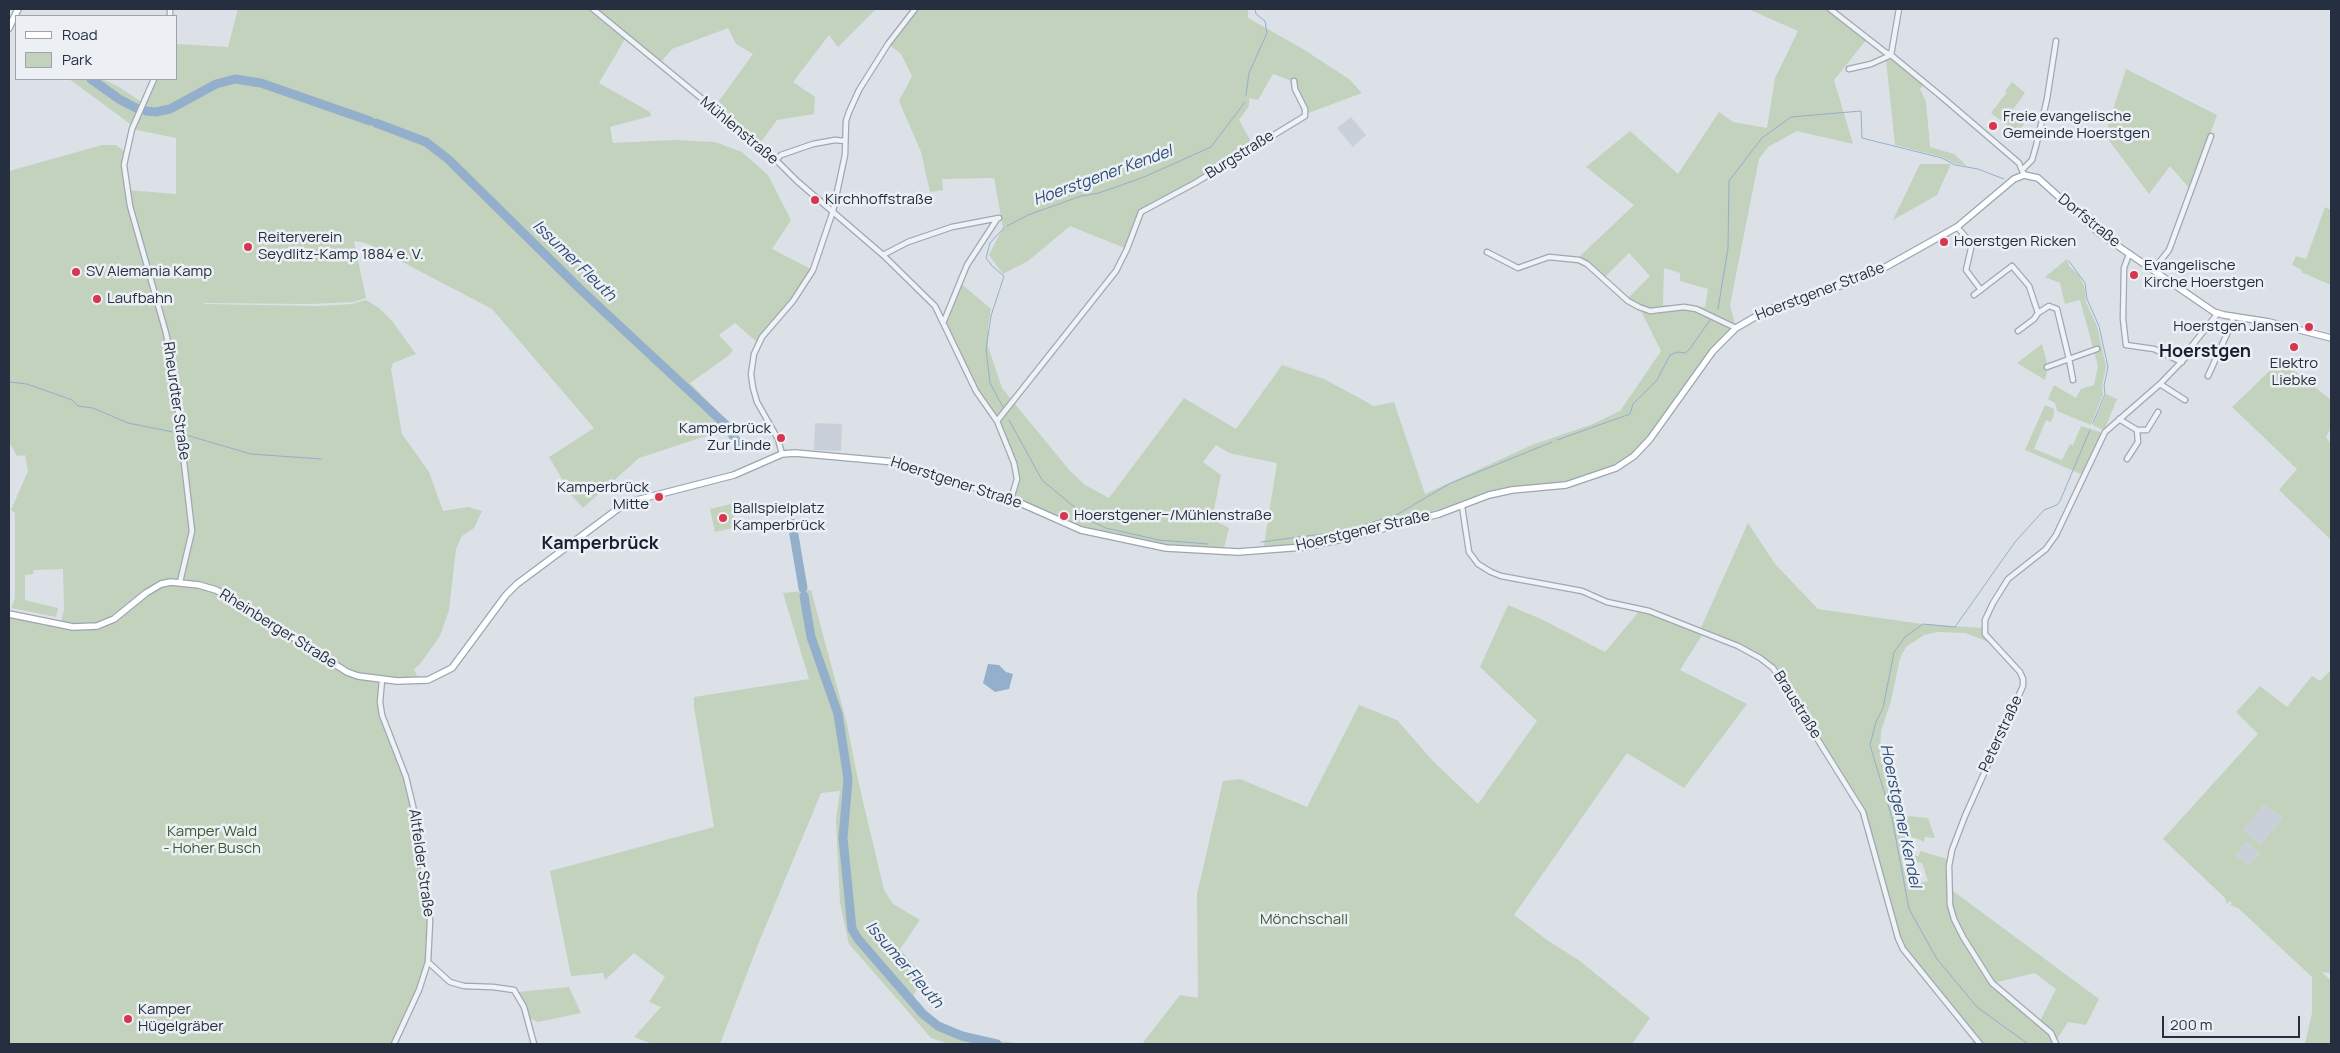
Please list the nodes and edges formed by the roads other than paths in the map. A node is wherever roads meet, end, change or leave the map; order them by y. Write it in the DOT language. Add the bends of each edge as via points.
graph roads {
  1 [pos="593,9"];
  2 [pos="915,9"];
  3 [pos="1830,9"];
  4 [pos="1899,9"];
  5 [pos="15,15"];
  6 [pos="9,28"];
  7 [pos="2056,41"];
  8 [pos="1891,55"];
  9 [pos="1849,69"];
  10 [pos="154,80"];
  11 [pos="1294,81"];
  12 [pos="2210,136"];
  13 [pos="845,141"];
  14 [pos="776,160"];
  15 [pos="2024,172"];
  16 [pos="833,211"];
  17 [pos="1957,227"];
  18 [pos="1487,252"];
  19 [pos="2129,254"];
  20 [pos="883,255"];
  21 [pos="2153,270"];
  22 [pos="1981,290"];
  23 [pos="1974,295"];
  24 [pos="2038,313"];
  25 [pos="2218,314"];
  26 [pos="2233,316"];
  27 [pos="944,322"];
  28 [pos="1736,328"];
  29 [pos="2018,331"];
  30 [pos="2331,338"];
  31 [pos="2097,350"];
  32 [pos="2068,359"];
  33 [pos="2182,362"];
  34 [pos="2047,367"];
  35 [pos="2208,376"];
  36 [pos="2074,380"];
  37 [pos="2160,384"];
  38 [pos="2185,400"];
  39 [pos="2158,412"];
  40 [pos="2119,418"];
  41 [pos="997,421"];
  42 [pos="2137,430"];
  43 [pos="782,454"];
  44 [pos="2127,459"];
  45 [pos="1012,499"];
  46 [pos="1462,506"];
  47 [pos="180,582"];
  48 [pos="9,614"];
  49 [pos="382,680"];
  50 [pos="428,962"];
  51 [pos="394,1044"];
  52 [pos="534,1044"];
  53 [pos="1980,1044"];
  54 [pos="2056,1044"];
  1 -- 14 [label="street, Mühlenstraße"];
  2 -- 13 [label="street" via="859,90 846,121"];
  3 -- 8 [label="street"];
  4 -- 8 [label="street"];
  5 -- 6 [label="main road"];
  7 -- 15 [label="street" via="2036,146"];
  8 -- 9 [label="street"];
  8 -- 15 [label="street" via="2009,154"];
  10 -- 47 [label="street, Rheurdter Straße" via="132,128 124,165 130,206 175,376 192,531"];
  11 -- 41 [label="street, Burgstraße" via="1305,116 1141,212 1116,270"];
  12 -- 21 [label="street" via="2169,250"];
  13 -- 14 [label="street" via="829,140 808,145"];
  13 -- 16 [label="street"];
  14 -- 16 [label="street, Mühlenstraße"];
  15 -- 17 [label="main road, Hoerstgener Straße"];
  15 -- 19 [label="main road, Dorfstraße" via="2038,178 2092,227"];
  16 -- 20 [label="street, Mühlenstraße"];
  16 -- 43 [label="street" via="813,270 765,332 752,360 751,374 757,402 778,439"];
  17 -- 22 [label="street" via="1972,244 1966,270"];
  17 -- 28 [label="main road, Hoerstgener Straße" via="1869,276 1767,310"];
  18 -- 28 [label="street" via="1518,268 1549,257 1579,260 1639,307 1650,311 1696,308"];
  19 -- 21 [label="main road, Dorfstraße"];
  19 -- 33 [label="street" via="2124,268 2126,345 2154,349"];
  20 -- 27 [label="street, Mühlenstraße" via="935,306"];
  20 -- 27 [label="street" via="908,242 952,227 998,219 967,265"];
  21 -- 25 [label="main road, Dorfstraße"];
  22 -- 23 [label="street"];
  22 -- 24 [label="street" via="2012,266 2029,286"];
  24 -- 29 [label="street"];
  24 -- 32 [label="street" via="2049,306 2057,309"];
  25 -- 26 [label="main road, Dorfstraße"];
  25 -- 33 [label="street, Peterstraße"];
  26 -- 30 [label="main road, Dorfstraße"];
  26 -- 35 [label="street"];
  27 -- 41 [label="street, Mühlenstraße" via="976,391"];
  28 -- 46 [label="main road, Hoerstgener Straße" via="1713,351 1650,439 1626,462 1573,483 1512,490"];
  31 -- 32 [label="street"];
  32 -- 34 [label="street"];
  32 -- 36 [label="street"];
  33 -- 37 [label="street, Peterstraße"];
  37 -- 38 [label="street"];
  37 -- 40 [label="street, Peterstraße"];
  39 -- 42 [label="street" via="2147,430"];
  40 -- 42 [label="street"];
  40 -- 54 [label="street, Peterstraße" via="2105,432 2052,541 2008,579 1985,620 1985,634 2020,672 2023,686 1965,816 1949,866 1950,905 1962,937 1992,983 2051,1034"];
  41 -- 45 [label="street, Mühlenstraße" via="1014,462 1017,479"];
  42 -- 44 [label="street" via="2138,442"];
  43 -- 45 [label="main road, Hoerstgener Straße" via="895,462"];
  43 -- 49 [label="main road, Hoerstgener Straße" via="734,475 637,500 619,508 517,584 460,659 444,674 428,680"];
  45 -- 46 [label="main road, Hoerstgener Straße" via="1081,530 1110,538 1166,548 1238,552 1304,547 1412,522"];
  46 -- 53 [label="street, Braustraße" via="1469,552 1478,564 1491,572 1582,591 1607,602 1649,611 1738,646 1768,663 1863,812 1903,949"];
  47 -- 48 [label="main road, Rheinberger Straße" via="153,588 114,619 97,626 73,627"];
  47 -- 49 [label="main road, Rheinberger Straße" via="216,590 347,672"];
  49 -- 50 [label="street, Altfelder Straße" via="382,715 406,777 421,851 430,922"];
  50 -- 51 [label="street, Altfelder Straße"];
  50 -- 52 [label="street" via="450,982 514,990 522,1002"];
}
